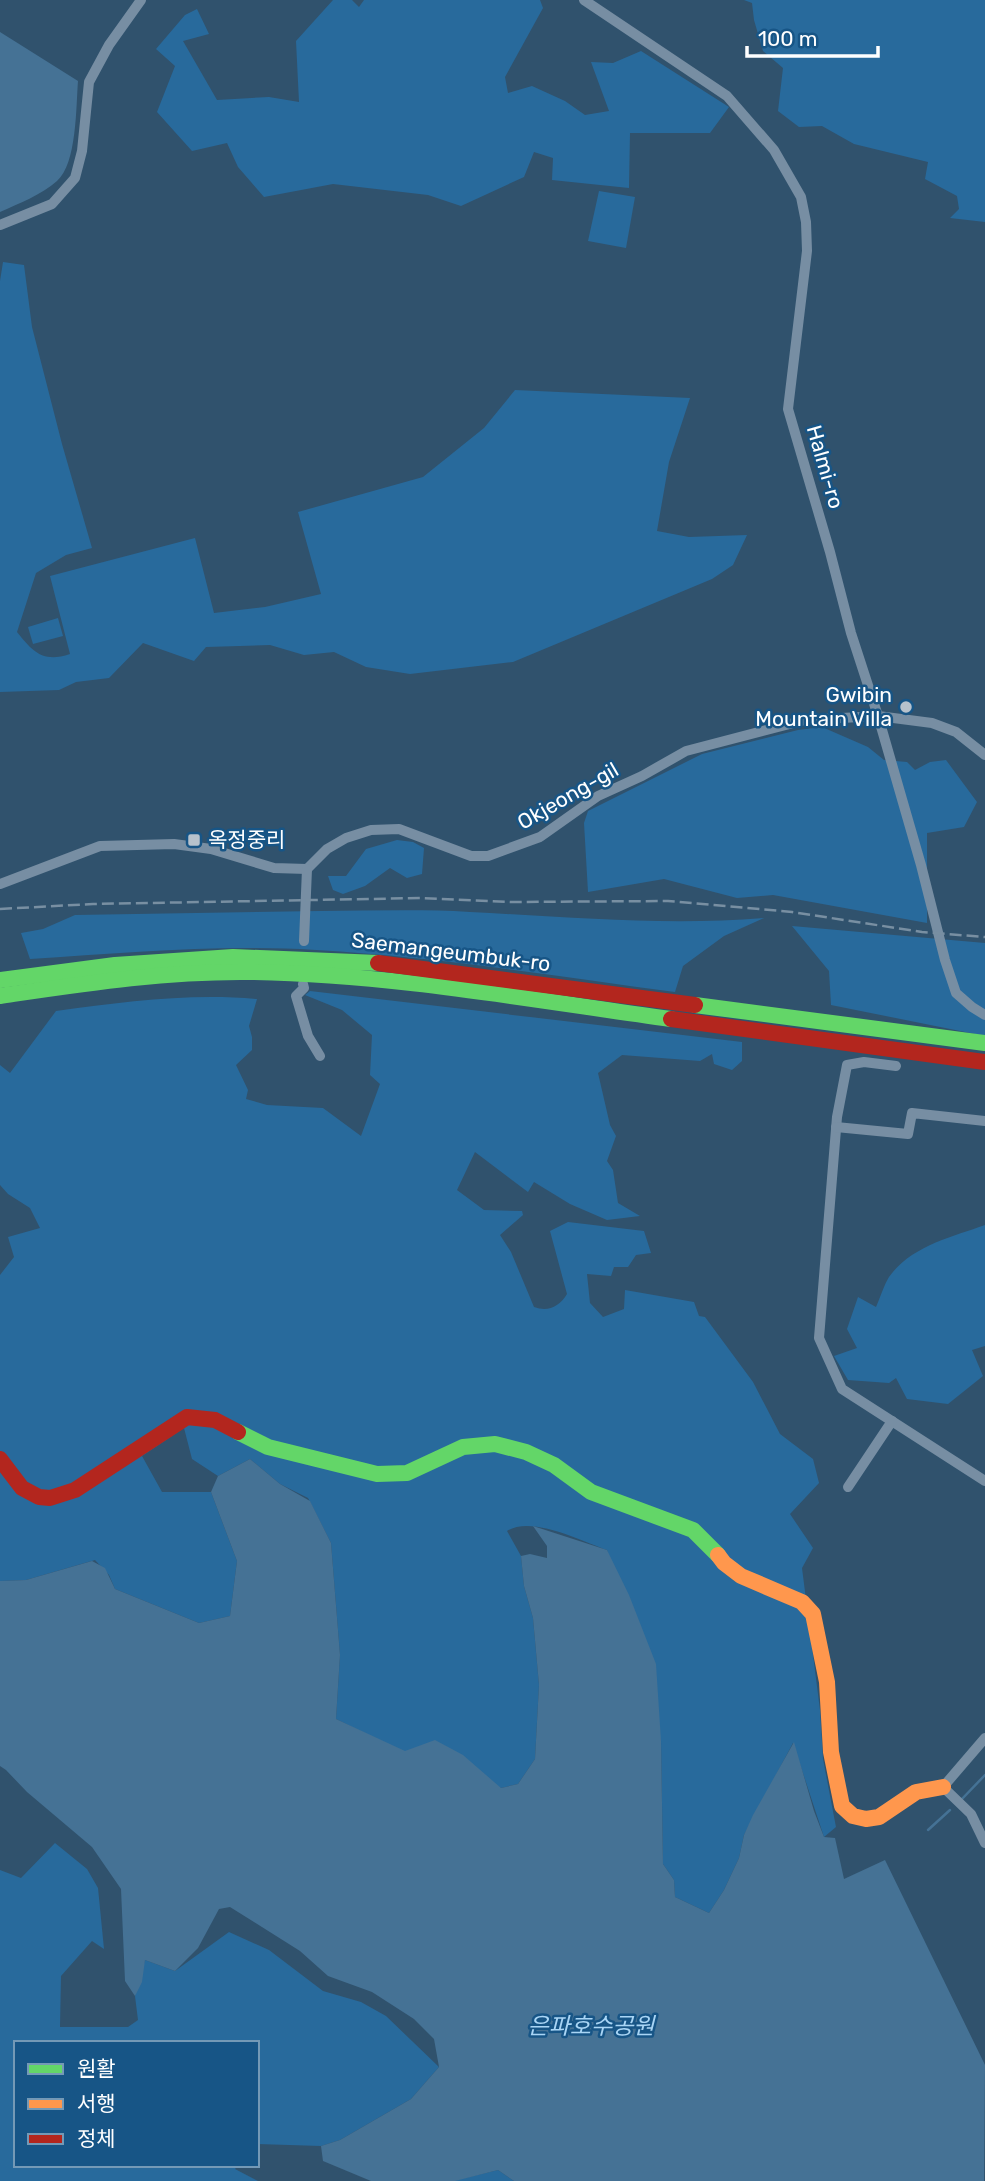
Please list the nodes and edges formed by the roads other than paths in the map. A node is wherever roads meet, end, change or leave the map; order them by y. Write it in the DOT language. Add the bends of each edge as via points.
graph roads {
  1 [pos="141,0"];
  2 [pos="584,0"];
  3 [pos="0,225"];
  4 [pos="878,716"];
  5 [pos="985,755"];
  6 [pos="307,869"];
  7 [pos="0,884"];
  8 [pos="304,941"];
  9 [pos="0,980"];
  10 [pos="303,984"];
  11 [pos="0,996"];
  12 [pos="985,1015"];
  13 [pos="985,1043"];
  14 [pos="320,1056"];
  15 [pos="895,1058"];
  16 [pos="985,1062"];
  17 [pos="985,1121"];
  18 [pos="836,1127"];
  19 [pos="892,1422"];
  20 [pos="0,1459"];
  21 [pos="985,1481"];
  22 [pos="848,1487"];
  23 [pos="985,1738"];
  24 [pos="943,1787"];
  25 [pos="985,1843"];
  1 -- 3 [label="street" via="108,45 89,82 75,178 52,204"];
  2 -- 4 [label="street, Halmi-ro" via="727,96 774,150 801,197 807,251 788,409"];
  4 -- 5 [label="street, Okjeong-gil" via="932,723 956,732"];
  4 -- 6 [label="street, Okjeong-gil" via="805,720 686,751 598,796 540,837 488,856 471,856 399,829 371,831 327,849"];
  4 -- 12 [label="street, Halmi-ro" via="956,993"];
  6 -- 7 [label="street" via="274,868 211,849 174,844 100,846"];
  6 -- 8 [label="street"];
  9 -- 13 [label="main road, Saemangeumbuk-ro" via="115,965 233,957 308,959 413,967"];
  10 -- 14 [label="street" via="296,996"];
  11 -- 15 [label="main road, Saemangeumbuk-ro" via="124,978 246,972 333,975 433,986"];
  15 -- 16 [label="main road, Saemangeumbuk-ro" via="937,1056"];
  15 -- 18 [label="street" via="847,1065"];
  17 -- 18 [label="street" via="912,1113 908,1134"];
  18 -- 19 [label="street" via="819,1338 842,1389"];
  19 -- 21 [label="street"];
  19 -- 22 [label="street"];
  20 -- 24 [label="main road" via="23,1490 47,1499 75,1490 187,1417 215,1420 268,1447 377,1474 407,1473 463,1447 495,1444 526,1452 554,1465 591,1492 693,1530 741,1576 802,1601 813,1614 827,1682 838,1795 853,1816 879,1817 916,1792"];
  23 -- 24 [label="street"];
  24 -- 25 [label="street" via="971,1814"];
}
